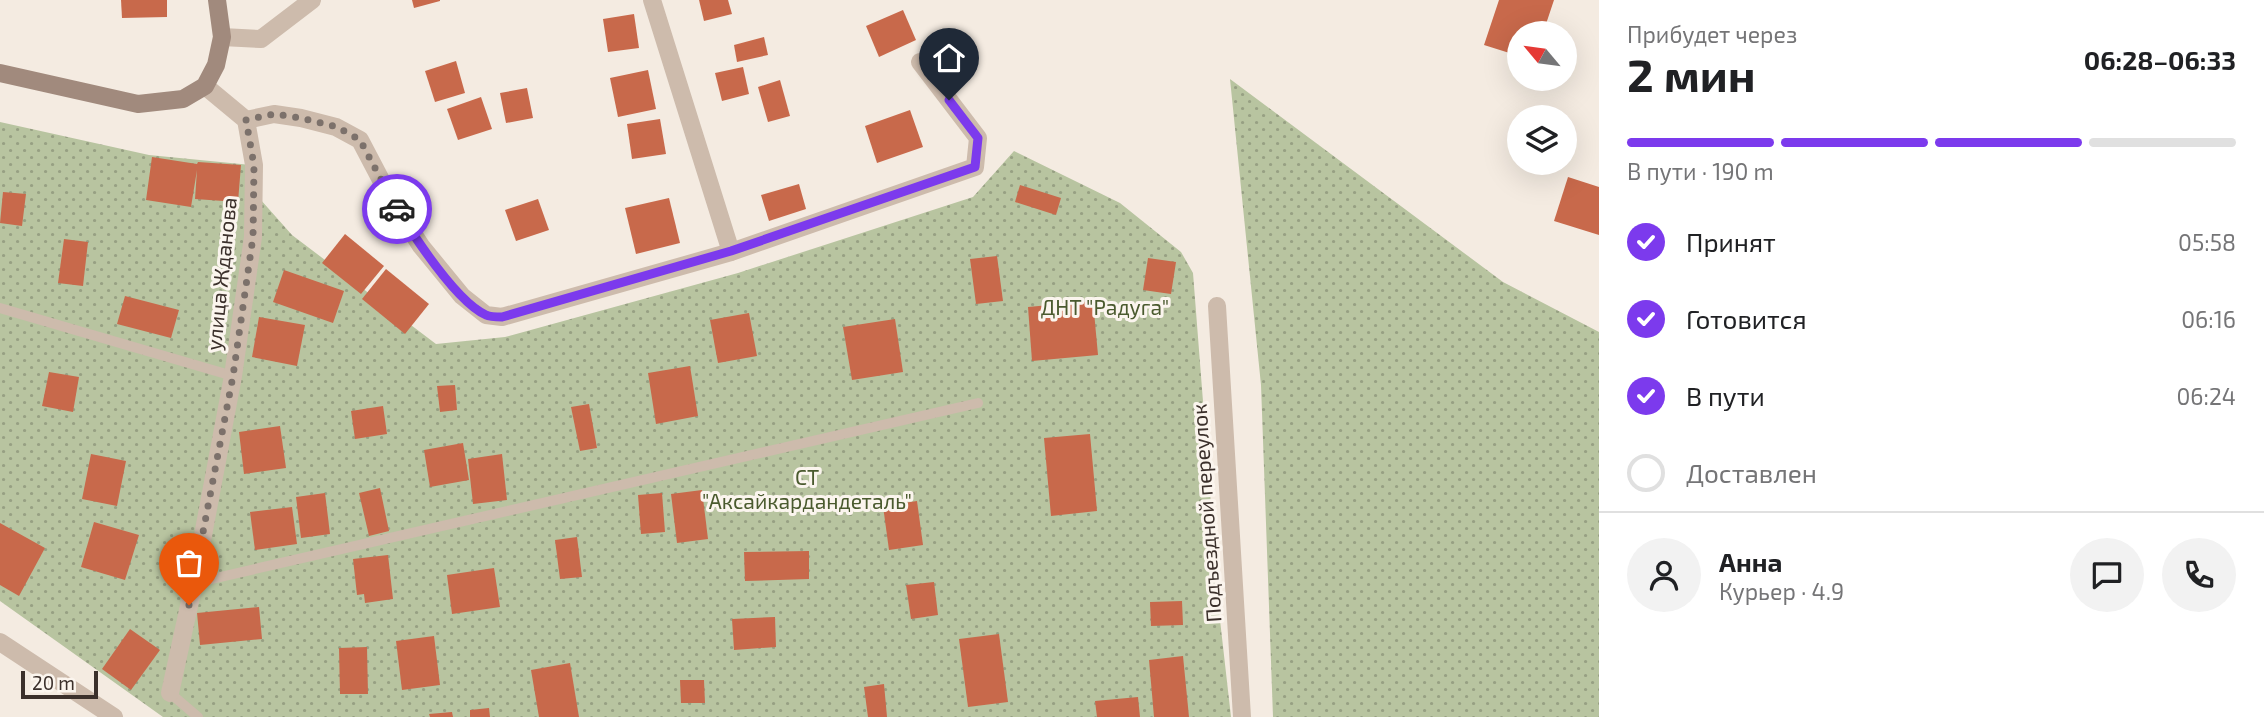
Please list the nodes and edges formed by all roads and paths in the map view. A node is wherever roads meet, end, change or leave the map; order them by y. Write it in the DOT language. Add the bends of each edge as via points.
graph roads {
  1 [pos="217,0"];
  2 [pos="312,0"];
  3 [pos="652,0"];
  4 [pos="222,37"];
  5 [pos="920,62"];
  6 [pos="0,73"];
  7 [pos="205,86"];
  8 [pos="246,120"];
  9 [pos="731,251"];
  10 [pos="1217,306"];
  11 [pos="0,309"];
  12 [pos="233,376"];
  13 [pos="978,403"];
  14 [pos="194,583"];
  15 [pos="0,642"];
  16 [pos="170,693"];
  17 [pos="114,717"];
  18 [pos="198,717"];
  19 [pos="1242,717"];
  1 -- 4 [label="main road"];
  2 -- 4 [label="street" via="261,39"];
  3 -- 9 [label="street"];
  4 -- 7 [label="main road" via="216,65"];
  5 -- 9 [label="street" via="978,138 975,167"];
  6 -- 7 [label="main road" via="138,104 183,99"];
  7 -- 8 [label="street"];
  8 -- 9 [label="street" via="274,114 301,118 337,127 360,140 421,247 462,296 486,315 502,317"];
  8 -- 12 [label="street, улица Жданова" via="254,165 253,237"];
  10 -- 19 [label="street, Подъездной переулок"];
  11 -- 12 [label="lane"];
  12 -- 14 [label="street, улица Жданова"];
  13 -- 14 [label="lane"];
  14 -- 16 [label="street, улица Жданова"];
  15 -- 17 [label="street"];
  16 -- 18 [label="lane"];
}
